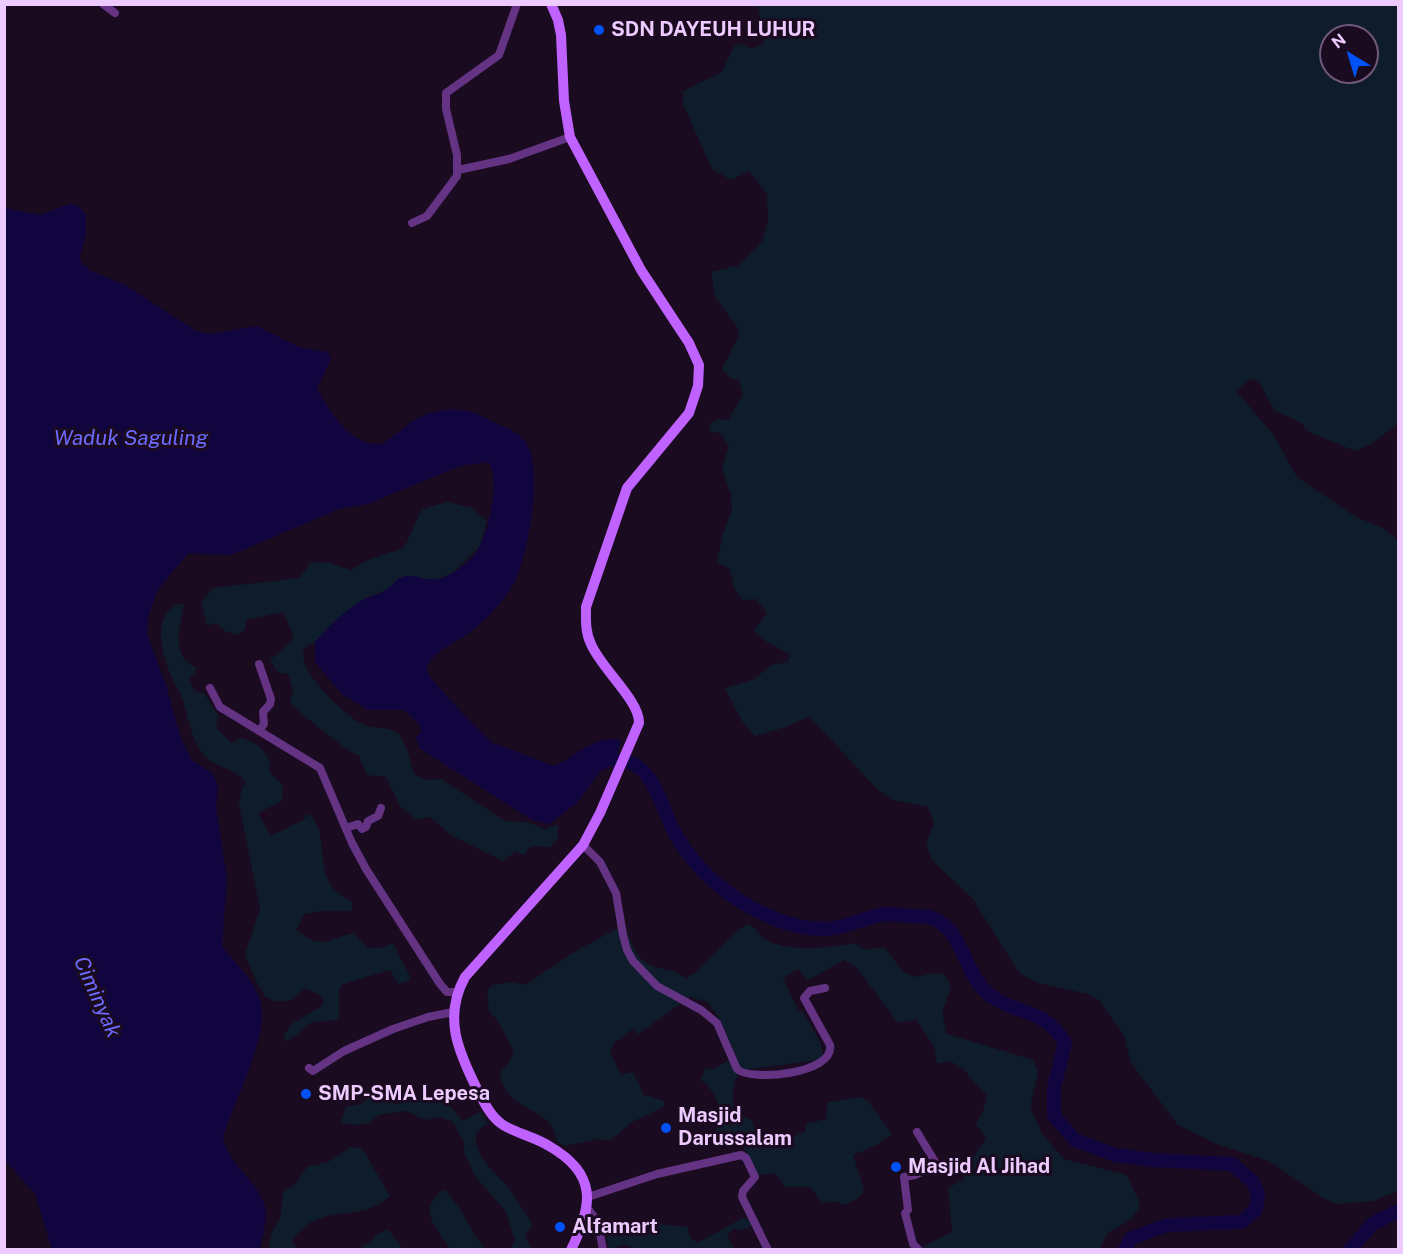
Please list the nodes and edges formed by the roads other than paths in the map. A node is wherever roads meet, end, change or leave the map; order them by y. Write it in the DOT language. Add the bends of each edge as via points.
graph roads {
  1 [pos="104,4"];
  2 [pos="517,4"];
  3 [pos="551,4"];
  4 [pos="115,13"];
  5 [pos="570,137"];
  6 [pos="458,170"];
  7 [pos="412,223"];
  8 [pos="259,664"];
  9 [pos="210,688"];
  10 [pos="258,730"];
  11 [pos="381,808"];
  12 [pos="346,828"];
  13 [pos="583,845"];
  14 [pos="825,988"];
  15 [pos="456,992"];
  16 [pos="453,1012"];
  17 [pos="309,1068"];
  18 [pos="917,1132"];
  19 [pos="588,1197"];
  20 [pos="588,1209"];
  21 [pos="571,1250"];
  22 [pos="603,1250"];
  23 [pos="768,1250"];
  24 [pos="919,1250"];
  1 -- 4 [label="street"];
  2 -- 6 [label="street" via="499,55 446,93"];
  3 -- 5 [label="main road" via="558,20"];
  5 -- 6 [label="street" via="509,159"];
  5 -- 13 [label="main road" via="641,270 689,343 699,366 698,386 689,413 627,488 586,607 590,642 640,715"];
  6 -- 7 [label="street" via="427,216"];
  8 -- 10 [label="street" via="271,699 263,712 264,724"];
  9 -- 10 [label="street" via="220,707"];
  10 -- 12 [label="street" via="320,768"];
  11 -- 12 [label="street" via="366,827 362,829 358,824"];
  12 -- 15 [label="street" via="366,868 440,984 447,992"];
  13 -- 14 [label="street" via="600,862 616,893 623,935 633,961 657,986 717,1023 742,1074 800,1070 825,1061 831,1053 830,1045 804,998 812,990"];
  13 -- 15 [label="main road"];
  15 -- 16 [label="main road"];
  16 -- 17 [label="street" via="401,1026 344,1051 312,1071"];
  16 -- 19 [label="main road" via="456,1043 489,1111 504,1125 548,1145 571,1161"];
  18 -- 24 [label="street" via="937,1165 904,1177 908,1210 905,1213 913,1244"];
  19 -- 20 [label="main road"];
  19 -- 23 [label="street" via="657,1174 741,1155 755,1177 742,1197"];
  20 -- 21 [label="main road"];
  20 -- 22 [label="street" via="598,1222"];
}
